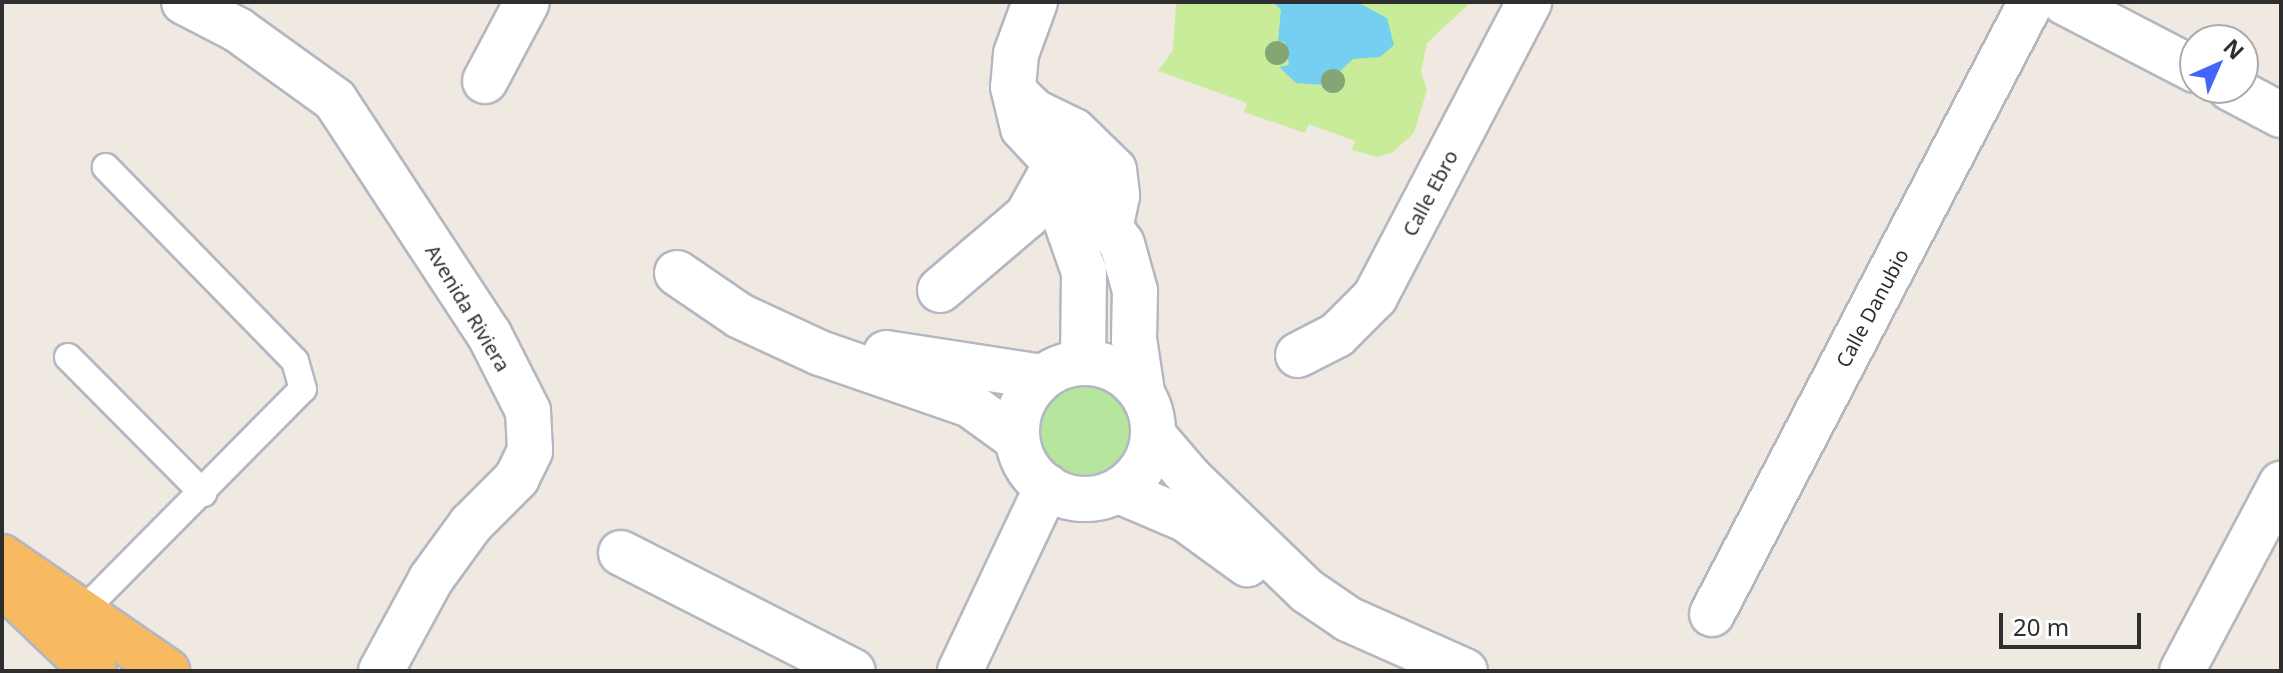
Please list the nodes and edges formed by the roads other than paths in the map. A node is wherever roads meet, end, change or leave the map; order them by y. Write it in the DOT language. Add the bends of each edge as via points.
graph roads {
  1 [pos="184,2"];
  2 [pos="527,2"];
  3 [pos="1035,2"];
  4 [pos="1529,2"];
  5 [pos="2031,2"];
  6 [pos="2064,2"];
  7 [pos="2179,62"];
  8 [pos="485,81"];
  9 [pos="1015,93"];
  10 [pos="2259,103"];
  11 [pos="2281,115"];
  12 [pos="1055,166"];
  13 [pos="106,167"];
  14 [pos="1110,228"];
  15 [pos="677,273"];
  16 [pos="940,290"];
  17 [pos="820,353"];
  18 [pos="1298,355"];
  19 [pos="68,357"];
  20 [pos="1083,362"];
  21 [pos="1042,377"];
  22 [pos="1142,392"];
  23 [pos="1154,436"];
  24 [pos="1016,438"];
  25 [pos="2281,484"];
  26 [pos="1047,487"];
  27 [pos="1119,491"];
  28 [pos="203,493"];
  29 [pos="621,553"];
  30 [pos="2,557"];
  31 [pos="2,583"];
  32 [pos="1307,591"];
  33 [pos="81,613"];
  34 [pos="1712,614"];
  35 [pos="94,671"];
  36 [pos="167,671"];
  37 [pos="381,671"];
  38 [pos="853,671"];
  39 [pos="960,671"];
  40 [pos="1465,671"];
  41 [pos="2182,671"];
  1 -- 37 [label="street, Avenida Riviera" via="238,30 335,100 489,334 528,411 530,451 517,478 471,524 431,579"];
  2 -- 8 [label="street"];
  3 -- 9 [label="street" via="1016,54"];
  4 -- 18 [label="street, Calle Ebro" via="1375,297 1337,335"];
  5 -- 34 [label="street, Calle Danubio"];
  6 -- 7 [label="street"];
  9 -- 12 [label="street" via="1023,128"];
  9 -- 14 [label="street" via="1035,112 1074,131 1114,170 1117,196"];
  10 -- 11 [label="street"];
  12 -- 14 [label="street"];
  12 -- 16 [label="street" via="1027,216"];
  12 -- 20 [label="street" via="1061,207 1084,272"];
  13 -- 28 [label="lane" via="295,361 301,377 303,389 295,402"];
  14 -- 22 [label="street" via="1122,244 1135,291 1134,339"];
  15 -- 17 [label="street" via="740,316"];
  17 -- 21 [label="street" via="862,349"];
  17 -- 24 [label="street" via="970,405"];
  19 -- 28 [label="lane"];
  20 -- 21 [label="street" via="1061,365"];
  20 -- 22 [label="street" via="1106,365"];
  21 -- 24 [label="street" via="1027,394"];
  22 -- 23 [label="street" via="1152,413"];
  23 -- 27 [label="street" via="1149,457"];
  23 -- 32 [label="street"];
  24 -- 26 [label="street" via="1022,459"];
  25 -- 41 [label="street"];
  26 -- 27 [label="street" via="1075,499"];
  26 -- 39 [label="street"];
  27 -- 32 [label="street" via="1185,519 1259,573"];
  28 -- 33 [label="lane"];
  29 -- 38 [label="street"];
  30 -- 33 [label="highway"];
  31 -- 35 [label="highway"];
  32 -- 40 [label="street" via="1348,619"];
  33 -- 36 [label="highway"];
}
